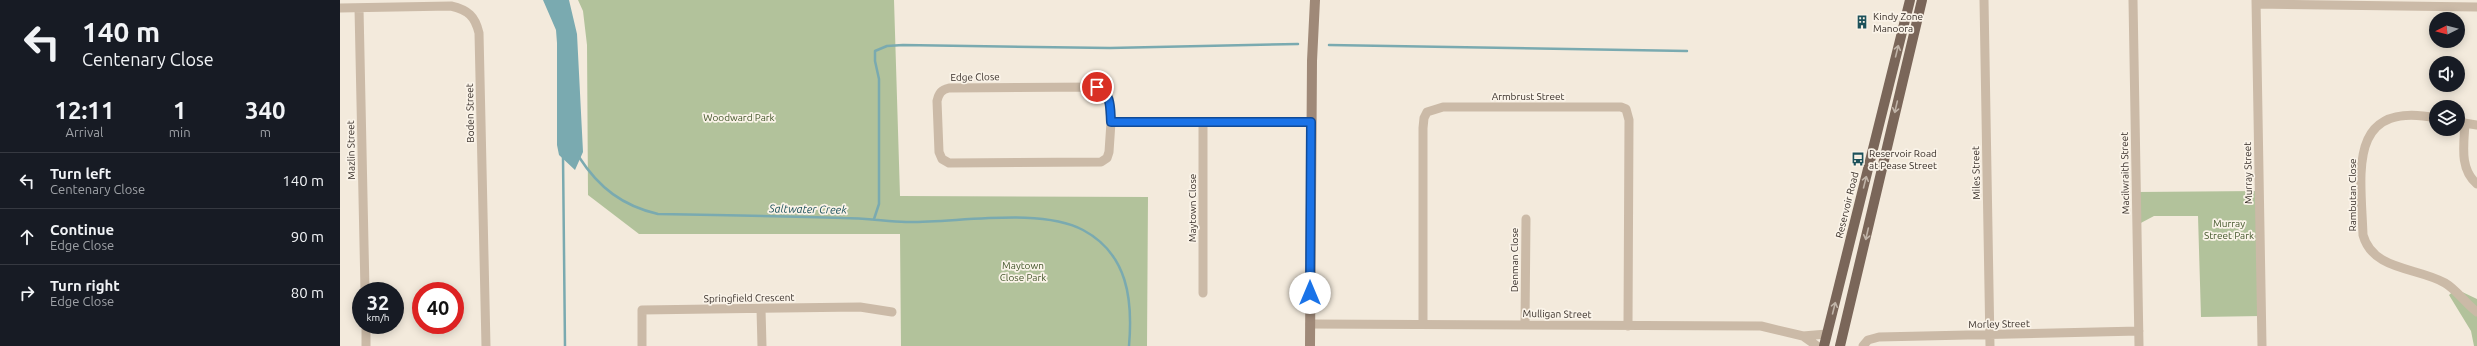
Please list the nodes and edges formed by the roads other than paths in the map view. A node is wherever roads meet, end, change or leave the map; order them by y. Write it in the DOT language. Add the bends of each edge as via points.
graph roads {
  1 [pos="1309,0"];
  2 [pos="1315,0"];
  3 [pos="1910,0"];
  4 [pos="1922,0"];
  5 [pos="1984,0"];
  6 [pos="2134,0"];
  7 [pos="2256,2"];
  8 [pos="2477,7"];
  9 [pos="340,8"];
  10 [pos="359,8"];
  11 [pos="1312,62"];
  12 [pos="2429,117"];
  13 [pos="1111,122"];
  14 [pos="1203,122"];
  15 [pos="1311,122"];
  16 [pos="2465,124"];
  17 [pos="2477,125"];
  18 [pos="2462,136"];
  19 [pos="2477,184"];
  20 [pos="1526,219"];
  21 [pos="365,282"];
  22 [pos="1203,293"];
  23 [pos="761,309"];
  24 [pos="892,312"];
  25 [pos="2477,312"];
  26 [pos="1310,324"];
  27 [pos="1423,324"];
  28 [pos="1525,324"];
  29 [pos="1628,326"];
  30 [pos="2139,331"];
  31 [pos="366,334"];
  32 [pos="1827,334"];
  33 [pos="1990,335"];
  34 [pos="1803,336"];
  35 [pos="366,346"];
  36 [pos="486,346"];
  37 [pos="642,346"];
  38 [pos="762,346"];
  39 [pos="1310,346"];
  40 [pos="1817,346"];
  41 [pos="1824,346"];
  42 [pos="1840,346"];
  43 [pos="1862,346"];
  44 [pos="1990,346"];
  45 [pos="2139,346"];
  46 [pos="2262,346"];
  1 -- 11 [label="street"];
  2 -- 11 [label="street"];
  32 -- 3 [label="main road, Reservoir Road, one-way"];
  4 -- 42 [label="main road, one-way"];
  5 -- 33 [label="street, Miles Street"];
  6 -- 30 [label="street, Macilwraith Street"];
  7 -- 8 [label="street"];
  7 -- 46 [label="street, Murray Street"];
  9 -- 10 [label="street, Boden Street"];
  10 -- 21 [label="street, Mazlin Street"];
  10 -- 36 [label="street, Boden Street" via="451,6 467,11 477,23"];
  11 -- 15 [label="street"];
  12 -- 25 [label="street, Rambutan Close" via="2401,115 2381,122 2372,130 2362,158 2363,235 2366,245 2380,260 2445,284"];
  13 -- 13 [label="street, Edge Close" via="1109,152 1107,158 1101,162 949,163 942,159 939,152 937,101 938,94 949,88 1097,87 1107,93"];
  13 -- 14 [label="street"];
  14 -- 15 [label="street"];
  14 -- 22 [label="street, Maytown Close"];
  15 -- 26 [label="street"];
  16 -- 17 [label="street"];
  18 -- 19 [label="street" via="2465,168"];
  20 -- 28 [label="street, Denman Close"];
  23 -- 24 [label="street, Springfield Crescent" via="860,307"];
  23 -- 37 [label="street, Springfield Crescent" via="642,310"];
  23 -- 38 [label="street"];
  26 -- 27 [label="street, Mulligan Street"];
  26 -- 39 [label="street"];
  27 -- 28 [label="street, Mulligan Street"];
  27 -- 29 [label="street, Armbrust Street" via="1423,128 1427,112 1443,107 1621,107 1626,109 1629,120"];
  28 -- 29 [label="street, Mulligan Street"];
  29 -- 34 [label="street, Mulligan Street" via="1761,326"];
  30 -- 33 [label="street, Morley Street"];
  30 -- 45 [label="street, Macilwraith Street"];
  31 -- 35 [label="street"];
  32 -- 34 [label="street, Mulligan Street"];
  32 -- 41 [label="main road, Reservoir Road"];
  33 -- 43 [label="street, Morley Street" via="1879,337 1868,340"];
  33 -- 44 [label="street, Miles Street"];
  34 -- 40 [label="street, Mulligan Street"];
}
